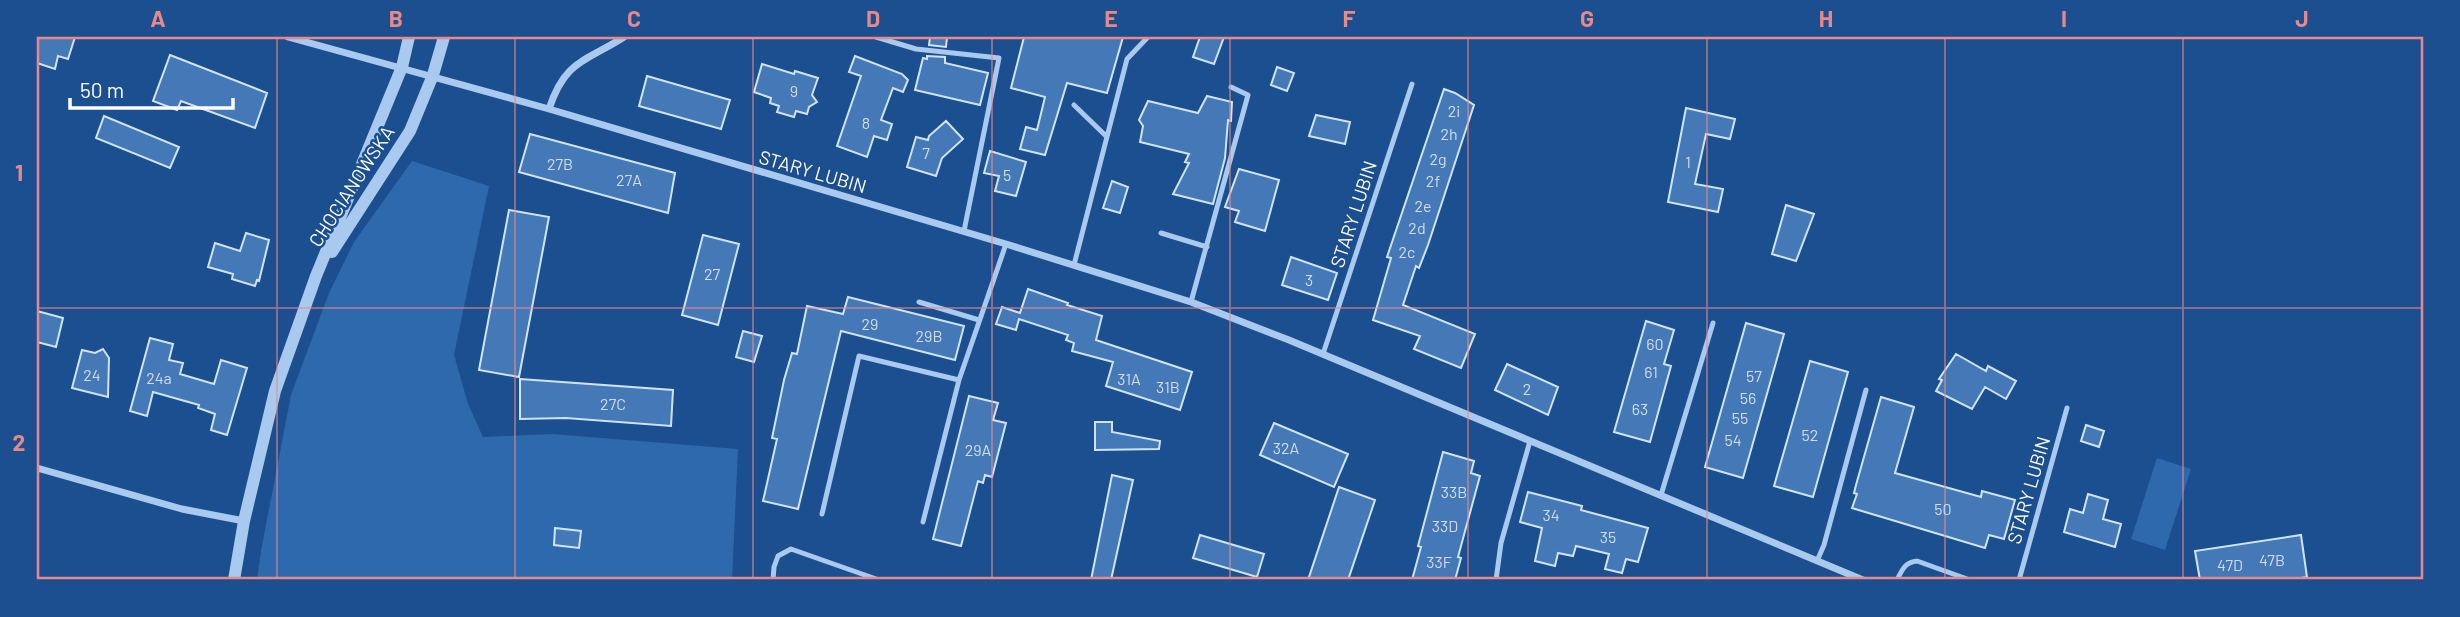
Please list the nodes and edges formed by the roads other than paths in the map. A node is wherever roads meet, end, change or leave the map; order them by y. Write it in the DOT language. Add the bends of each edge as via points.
graph roads {
  1 [pos="288,37"];
  2 [pos="409,37"];
  3 [pos="444,37"];
  4 [pos="624,37"];
  5 [pos="876,37"];
  6 [pos="1148,37"];
  7 [pos="611,41"];
  8 [pos="402,67"];
  9 [pos="433,75"];
  10 [pos="1412,84"];
  11 [pos="1231,87"];
  12 [pos="1074,105"];
  13 [pos="549,109"];
  14 [pos="1106,136"];
  15 [pos="964,232"];
  16 [pos="1161,233"];
  17 [pos="1006,244"];
  18 [pos="1207,247"];
  19 [pos="1074,265"];
  20 [pos="316,276"];
  21 [pos="919,302"];
  22 [pos="1191,302"];
  23 [pos="979,320"];
  24 [pos="1713,323"];
  25 [pos="1323,354"];
  26 [pos="959,380"];
  27 [pos="1866,390"];
  28 [pos="2067,408"];
  29 [pos="1530,440"];
  30 [pos="37,468"];
  31 [pos="1661,495"];
  32 [pos="822,514"];
  33 [pos="244,521"];
  34 [pos="923,522"];
  35 [pos="1817,561"];
  36 [pos="234,580"];
  37 [pos="773,580"];
  38 [pos="879,580"];
  39 [pos="1496,580"];
  40 [pos="1863,580"];
  41 [pos="1897,580"];
  42 [pos="1970,580"];
  43 [pos="2019,580"];
  1 -- 8 [label="street, STARY LUBIN"];
  2 -- 8 [label="street, CHOCIANOWSKA"];
  3 -- 9 [label="street, CHOCIANOWSKA"];
  4 -- 7 [label="street"];
  5 -- 15 [label="lane" via="916,49 999,58"];
  6 -- 14 [label="lane" via="1127,59"];
  7 -- 13 [label="street" via="562,77"];
  8 -- 9 [label="street, STARY LUBIN"];
  8 -- 20 [label="street, CHOCIANOWSKA"];
  9 -- 13 [label="street, STARY LUBIN"];
  9 -- 20 [label="street, CHOCIANOWSKA" via="398,153"];
  10 -- 25 [label="lane, STARY LUBIN"];
  11 -- 18 [label="lane" via="1248,95"];
  12 -- 14 [label="lane"];
  13 -- 15 [label="street, STARY LUBIN"];
  14 -- 19 [label="lane"];
  15 -- 17 [label="street, STARY LUBIN"];
  16 -- 18 [label="lane"];
  17 -- 19 [label="street, STARY LUBIN"];
  17 -- 23 [label="lane"];
  18 -- 22 [label="lane"];
  19 -- 22 [label="street, STARY LUBIN"];
  20 -- 33 [label="street, CHOCIANOWSKA" via="275,391"];
  21 -- 23 [label="lane"];
  22 -- 25 [label="street, STARY LUBIN"];
  23 -- 26 [label="lane"];
  24 -- 31 [label="lane"];
  25 -- 29 [label="street, STARY LUBIN"];
  26 -- 32 [label="lane" via="859,356"];
  26 -- 34 [label="lane"];
  27 -- 35 [label="lane"];
  28 -- 43 [label="lane, STARY LUBIN"];
  29 -- 31 [label="street, STARY LUBIN"];
  29 -- 39 [label="lane"];
  30 -- 33 [label="street" via="182,509"];
  31 -- 35 [label="street, STARY LUBIN"];
  33 -- 36 [label="street, CHOCIANOWSKA"];
  35 -- 40 [label="street, STARY LUBIN"];
  37 -- 38 [label="lane" via="778,556 791,549"];
  41 -- 42 [label="lane" via="1909,562 1917,561"];
}
